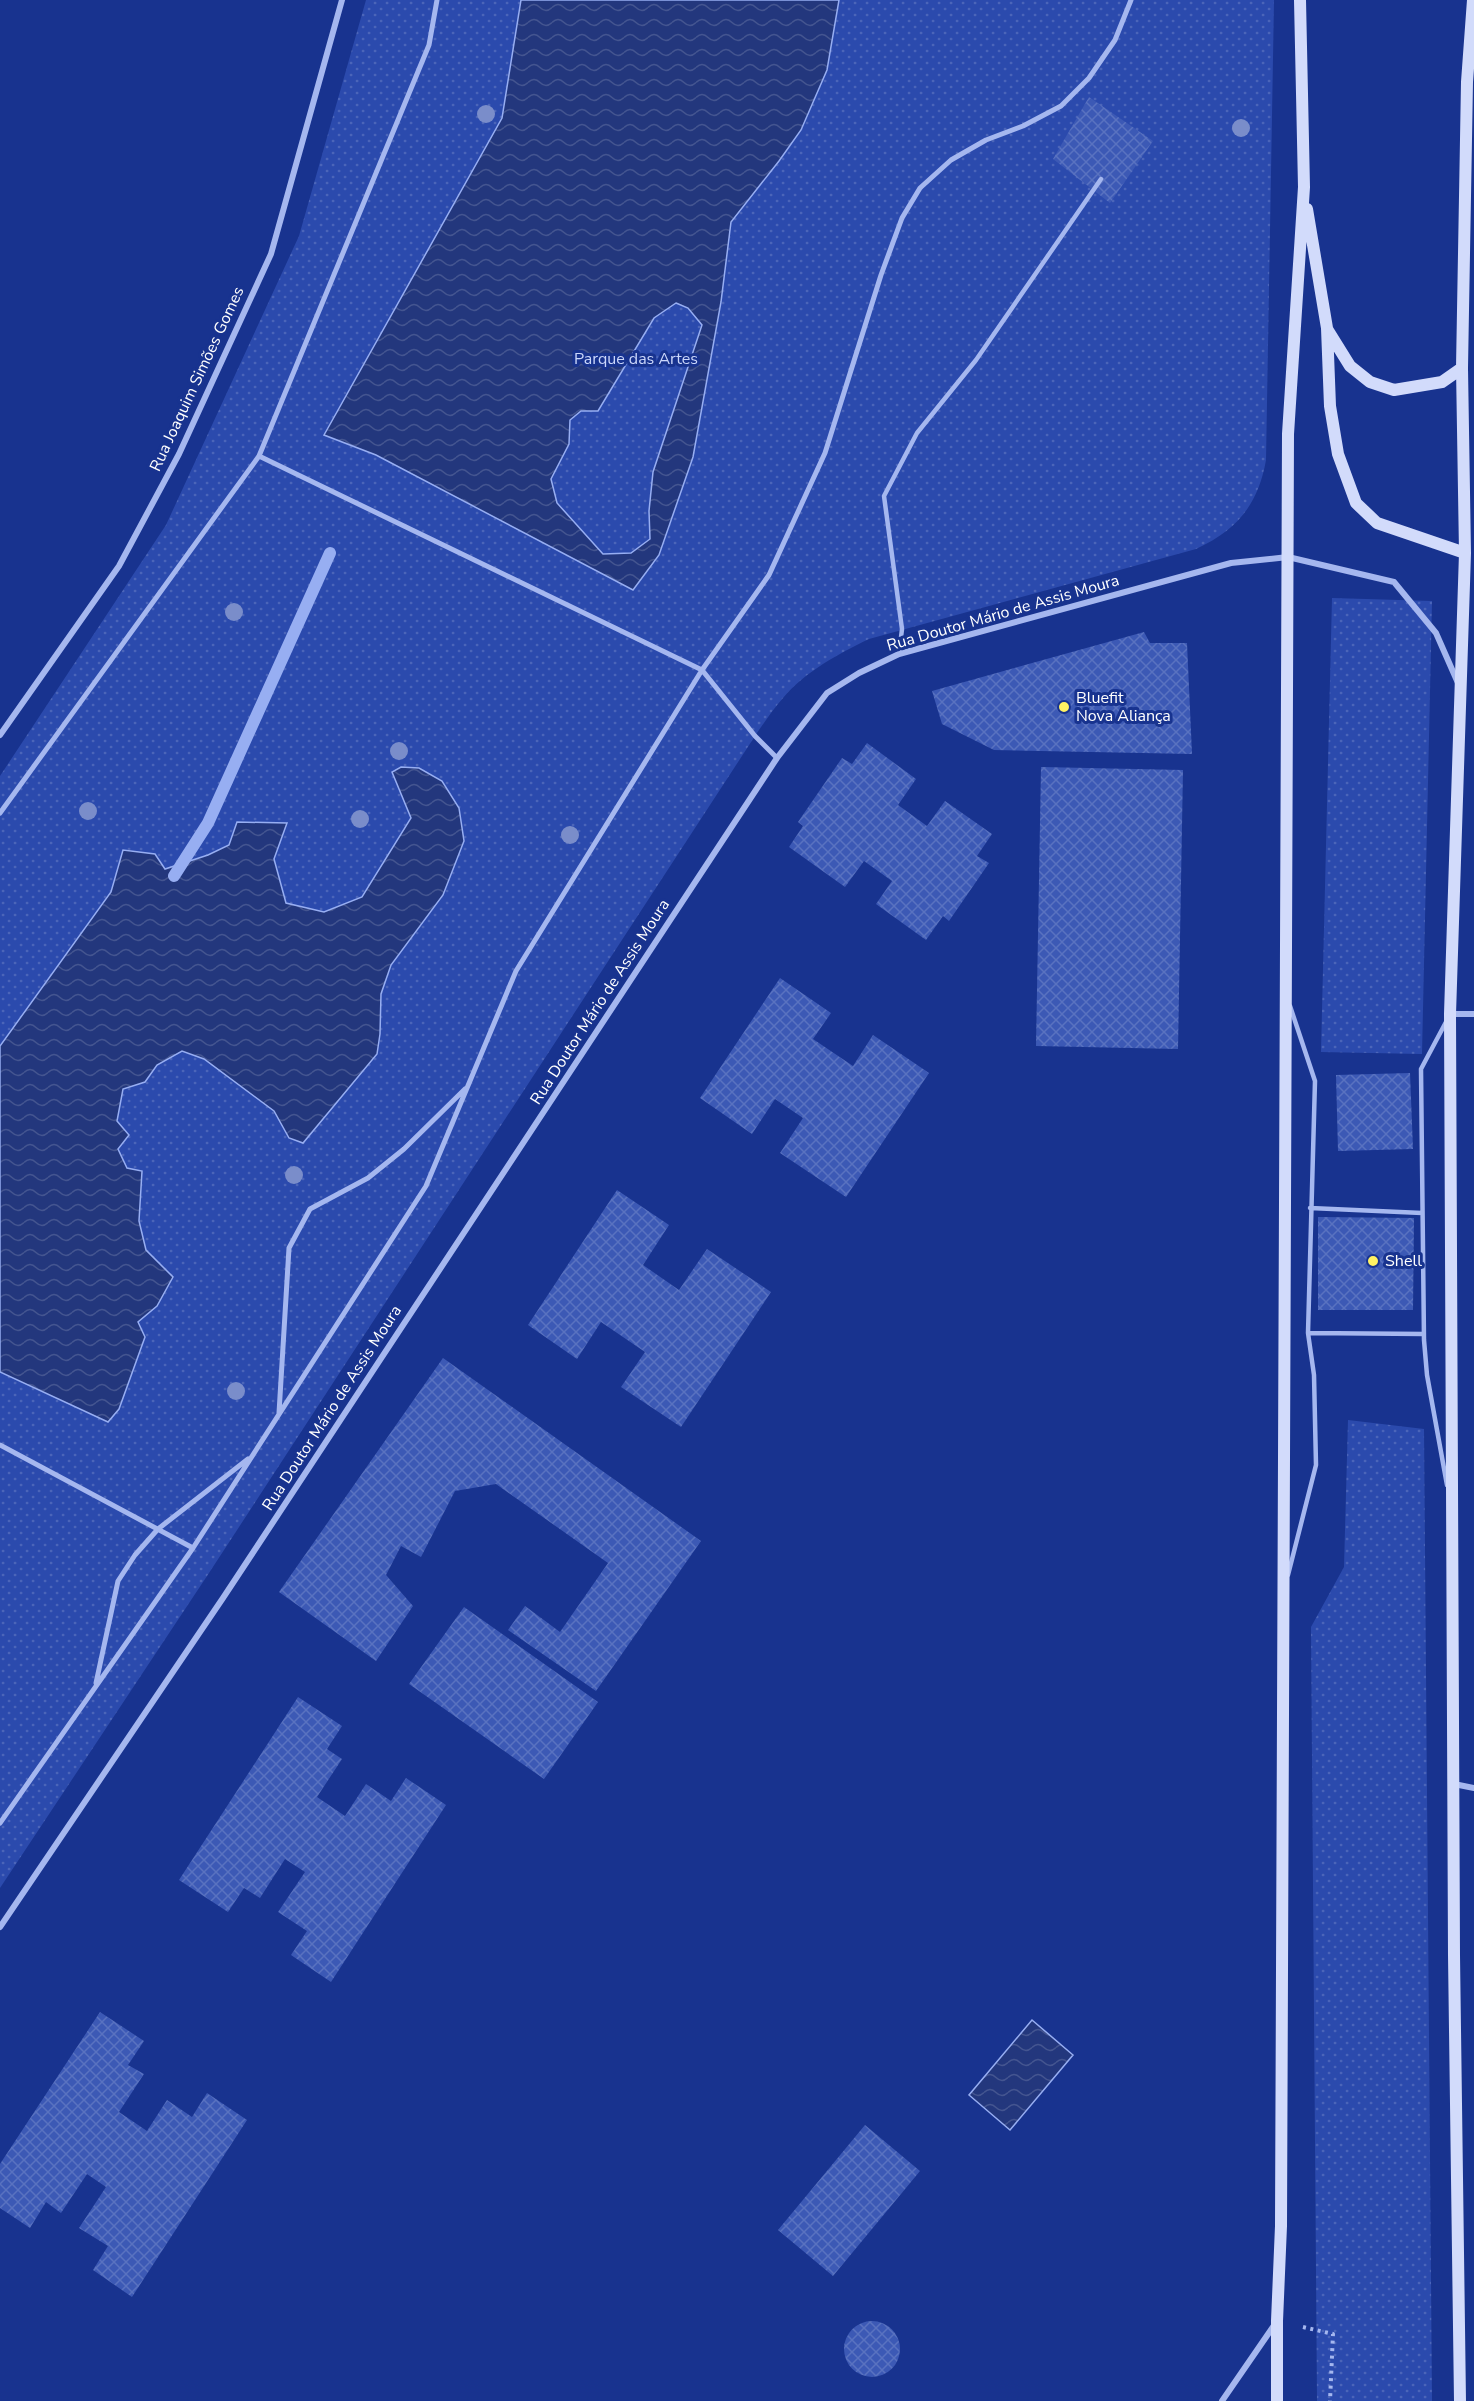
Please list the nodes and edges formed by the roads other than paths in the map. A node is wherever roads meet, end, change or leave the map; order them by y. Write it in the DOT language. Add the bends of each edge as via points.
graph roads {
  1 [pos="342,0"];
  2 [pos="437,0"];
  3 [pos="1131,0"];
  4 [pos="1300,0"];
  5 [pos="1473,0"];
  6 [pos="1101,179"];
  7 [pos="1304,187"];
  8 [pos="1327,328"];
  9 [pos="1462,368"];
  10 [pos="259,456"];
  11 [pos="1470,553"];
  12 [pos="1288,557"];
  13 [pos="898,654"];
  14 [pos="702,670"];
  15 [pos="1461,689"];
  16 [pos="0,735"];
  17 [pos="777,758"];
  18 [pos="0,813"];
  19 [pos="1286,993"];
  20 [pos="1450,1014"];
  21 [pos="1474,1014"];
  22 [pos="469,1086"];
  23 [pos="1310,1208"];
  24 [pos="1422,1213"];
  25 [pos="1308,1333"];
  26 [pos="1424,1334"];
  27 [pos="279,1415"];
  28 [pos="0,1444"];
  29 [pos="251,1456"];
  30 [pos="1452,1514"];
  31 [pos="158,1529"];
  32 [pos="193,1548"];
  33 [pos="1285,1588"];
  34 [pos="95,1688"];
  35 [pos="1453,1784"];
  36 [pos="1474,1788"];
  37 [pos="0,1823"];
  38 [pos="0,1927"];
  39 [pos="1277,2321"];
  40 [pos="1462,2400"];
  41 [pos="1222,2401"];
  42 [pos="1277,2401"];
  1 -- 16 [label="street, Rua Joaquim Simões Gomes" via="271,254 184,444 119,566"];
  2 -- 10 [label="street" via="429,45"];
  3 -- 14 [label="street" via="1115,40 1089,78 1061,106 951,160 920,188 902,218 881,275 825,453 769,575"];
  4 -- 7 [label="main road"];
  5 -- 9 [label="main road" via="1467,82"];
  6 -- 13 [label="lane" via="976,360 917,433 884,496 902,629"];
  7 -- 8 [label="main road"];
  7 -- 12 [label="main road" via="1288,434"];
  8 -- 9 [label="main road" via="1350,366 1370,382 1394,390 1442,382"];
  8 -- 11 [label="main road" via="1330,406 1338,454 1356,503 1377,523"];
  9 -- 11 [label="main road"];
  10 -- 14 [label="street"];
  10 -- 18 [label="street"];
  11 -- 15 [label="main road"];
  12 -- 13 [label="street, Rua Doutor Mário de Assis Moura" via="1231,563"];
  12 -- 15 [label="street, Rua Doutor Mário de Assis Moura" via="1395,582 1436,633"];
  12 -- 19 [label="main road"];
  13 -- 17 [label="street, Rua Doutor Mário de Assis Moura" via="827,693"];
  14 -- 17 [label="street"];
  14 -- 22 [label="street" via="516,972"];
  15 -- 20 [label="main road"];
  17 -- 38 [label="street, Rua Doutor Mário de Assis Moura" via="223,1598"];
  19 -- 23 [label="lane" via="1315,1081"];
  19 -- 33 [label="main road"];
  20 -- 21 [label="street"];
  20 -- 24 [label="lane" via="1421,1069"];
  20 -- 30 [label="main road"];
  22 -- 27 [label="street" via="426,1186"];
  22 -- 27 [label="street" via="368,1178 310,1209 289,1248"];
  23 -- 24 [label="lane"];
  23 -- 25 [label="lane"];
  24 -- 26 [label="lane"];
  25 -- 26 [label="lane"];
  25 -- 33 [label="lane" via="1314,1375 1316,1465"];
  26 -- 30 [label="lane" via="1427,1376"];
  27 -- 29 [label="street"];
  28 -- 31 [label="street"];
  29 -- 31 [label="street"];
  29 -- 32 [label="street"];
  30 -- 35 [label="main road"];
  31 -- 32 [label="street"];
  31 -- 34 [label="street" via="118,1581"];
  32 -- 34 [label="street"];
  33 -- 39 [label="main road"];
  34 -- 37 [label="street"];
  35 -- 36 [label="street"];
  35 -- 40 [label="main road"];
  39 -- 41 [label="street"];
  39 -- 42 [label="main road"];
}
